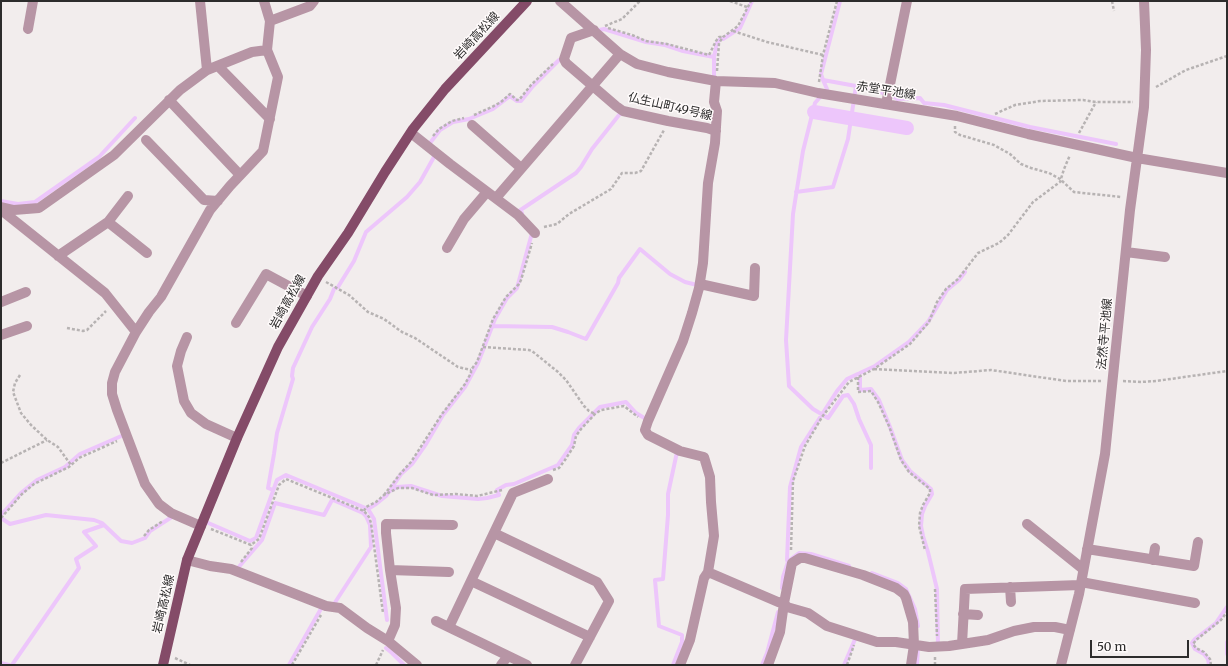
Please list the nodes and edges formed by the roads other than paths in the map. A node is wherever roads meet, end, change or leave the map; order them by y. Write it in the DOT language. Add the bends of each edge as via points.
graph roads {
  1 [pos="33,1"];
  2 [pos="200,1"];
  3 [pos="264,1"];
  4 [pos="314,1"];
  5 [pos="528,1"];
  6 [pos="560,1"];
  7 [pos="907,1"];
  8 [pos="1144,1"];
  9 [pos="270,22"];
  10 [pos="28,29"];
  11 [pos="594,30"];
  12 [pos="267,50"];
  13 [pos="620,54"];
  14 [pos="218,66"];
  15 [pos="207,70"];
  16 [pos="716,81"];
  17 [pos="592,85"];
  18 [pos="170,100"];
  19 [pos="886,104"];
  20 [pos="270,119"];
  21 [pos="472,125"];
  22 [pos="716,132"];
  23 [pos="410,133"];
  24 [pos="146,140"];
  25 [pos="1136,158"];
  26 [pos="521,168"];
  27 [pos="1227,173"];
  28 [pos="240,175"];
  29 [pos="492,195"];
  30 [pos="128,196"];
  31 [pos="218,201"];
  32 [pos="1,208"];
  33 [pos="108,222"];
  34 [pos="535,233"];
  35 [pos="447,248"];
  36 [pos="1126,252"];
  37 [pos="147,253"];
  38 [pos="58,256"];
  39 [pos="1165,257"];
  40 [pos="755,268"];
  41 [pos="700,284"];
  42 [pos="26,292"];
  43 [pos="306,296"];
  44 [pos="1,302"];
  45 [pos="236,323"];
  46 [pos="27,326"];
  47 [pos="136,332"];
  48 [pos="1,335"];
  49 [pos="187,337"];
  50 [pos="237,438"];
  51 [pos="547,476"];
  52 [pos="1027,524"];
  53 [pos="453,525"];
  54 [pos="201,526"];
  55 [pos="494,533"];
  56 [pos="1198,542"];
  57 [pos="1155,548"];
  58 [pos="1087,549"];
  59 [pos="187,560"];
  60 [pos="1153,560"];
  61 [pos="1083,569"];
  62 [pos="390,570"];
  63 [pos="449,572"];
  64 [pos="708,572"];
  65 [pos="471,581"];
  66 [pos="1081,584"];
  67 [pos="1010,587"];
  68 [pos="1011,602"];
  69 [pos="784,603"];
  70 [pos="1195,603"];
  71 [pos="964,614"];
  72 [pos="978,614"];
  73 [pos="436,621"];
  74 [pos="449,627"];
  75 [pos="1070,630"];
  76 [pos="590,637"];
  77 [pos="388,640"];
  78 [pos="962,644"];
  79 [pos="914,645"];
  80 [pos="508,656"];
  81 [pos="164,660"];
  82 [pos="417,665"];
  83 [pos="501,665"];
  84 [pos="527,665"];
  85 [pos="575,665"];
  86 [pos="680,665"];
  87 [pos="768,665"];
  88 [pos="912,665"];
  89 [pos="1061,665"];
  1 -- 10 [label="street"];
  2 -- 15 [label="street"];
  3 -- 9 [label="street"];
  4 -- 9 [label="street" via="310,6"];
  5 -- 23 [label="main road, 岩崎高松線" via="445,89"];
  6 -- 11 [label="street, 赤堂平池線"];
  7 -- 19 [label="street"];
  8 -- 25 [label="street, 法然寺平池線" via="1145,91"];
  9 -- 12 [label="street"];
  11 -- 13 [label="street, 赤堂平池線"];
  11 -- 17 [label="street, 仏生山町49号線" via="571,38 564,56 566,63"];
  12 -- 14 [label="street" via="252,52"];
  12 -- 20 [label="street" via="278,77"];
  13 -- 16 [label="street, 赤堂平池線" via="637,64"];
  13 -- 17 [label="street"];
  14 -- 15 [label="street"];
  14 -- 20 [label="street"];
  15 -- 18 [label="street"];
  16 -- 19 [label="street, 赤堂平池線" via="775,83"];
  16 -- 22 [label="street"];
  17 -- 22 [label="street, 仏生山町49号線" via="623,111"];
  17 -- 26 [label="street"];
  18 -- 28 [label="street"];
  18 -- 32 [label="street" via="114,155 39,208"];
  19 -- 25 [label="street, 赤堂平池線" via="957,116"];
  20 -- 28 [label="street" via="263,151"];
  21 -- 26 [label="street"];
  22 -- 41 [label="street" via="708,183"];
  23 -- 29 [label="street"];
  23 -- 43 [label="main road, 岩崎高松線"];
  24 -- 31 [label="street" via="204,200"];
  25 -- 27 [label="street, 赤堂平池線"];
  25 -- 36 [label="street, 法然寺平池線"];
  26 -- 29 [label="street"];
  28 -- 31 [label="street"];
  29 -- 34 [label="street" via="518,215"];
  29 -- 35 [label="street" via="464,219"];
  30 -- 33 [label="street"];
  31 -- 47 [label="street" via="210,210 161,297"];
  32 -- 38 [label="street"];
  33 -- 37 [label="street"];
  33 -- 38 [label="street"];
  36 -- 39 [label="street"];
  36 -- 58 [label="street, 法然寺平池線" via="1105,454"];
  38 -- 47 [label="street" via="106,293"];
  40 -- 41 [label="street" via="754,296"];
  41 -- 64 [label="street" via="683,341 645,430 648,435 680,451 704,457 710,477 714,536"];
  42 -- 44 [label="street"];
  43 -- 45 [label="street" via="266,274"];
  43 -- 50 [label="main road, 岩崎高松線" via="278,347"];
  46 -- 48 [label="street"];
  47 -- 54 [label="street" via="112,383 112,394 117,410 145,484 159,504 174,515"];
  49 -- 50 [label="street" via="176,366 184,401 191,413 201,420"];
  50 -- 54 [label="main road, 岩崎高松線"];
  51 -- 55 [label="street" via="513,493"];
  52 -- 61 [label="street"];
  53 -- 62 [label="street" via="386,524"];
  54 -- 59 [label="main road, 岩崎高松線"];
  55 -- 65 [label="street"];
  55 -- 76 [label="street" via="597,582 609,601"];
  56 -- 60 [label="street" via="1194,566"];
  57 -- 60 [label="street"];
  58 -- 60 [label="street"];
  58 -- 61 [label="street, 法然寺平池線"];
  59 -- 77 [label="street" via="234,570 326,606 340,608"];
  59 -- 81 [label="main road, 岩崎高松線"];
  61 -- 66 [label="street, 法然寺平池線"];
  62 -- 63 [label="street"];
  62 -- 77 [label="street" via="396,608 395,625"];
  64 -- 69 [label="street"];
  64 -- 86 [label="street" via="704,578 690,640"];
  65 -- 74 [label="street"];
  65 -- 76 [label="street"];
  66 -- 67 [label="street"];
  66 -- 70 [label="street"];
  66 -- 75 [label="street, 法然寺平池線"];
  67 -- 68 [label="street"];
  67 -- 71 [label="street" via="965,589"];
  69 -- 79 [label="street" via="787,607 808,613 827,626 878,642"];
  69 -- 79 [label="street" via="792,563 800,558 863,576 896,588 904,594 913,622"];
  69 -- 87 [label="street" via="780,632"];
  71 -- 72 [label="street"];
  71 -- 78 [label="street"];
  73 -- 74 [label="street"];
  74 -- 80 [label="street"];
  75 -- 78 [label="street" via="1034,627 988,640"];
  75 -- 89 [label="street, 法然寺平池線"];
  76 -- 85 [label="street"];
  77 -- 82 [label="street"];
  78 -- 79 [label="street" via="936,647"];
  79 -- 88 [label="street"];
  80 -- 83 [label="street"];
  80 -- 84 [label="street"];
}
